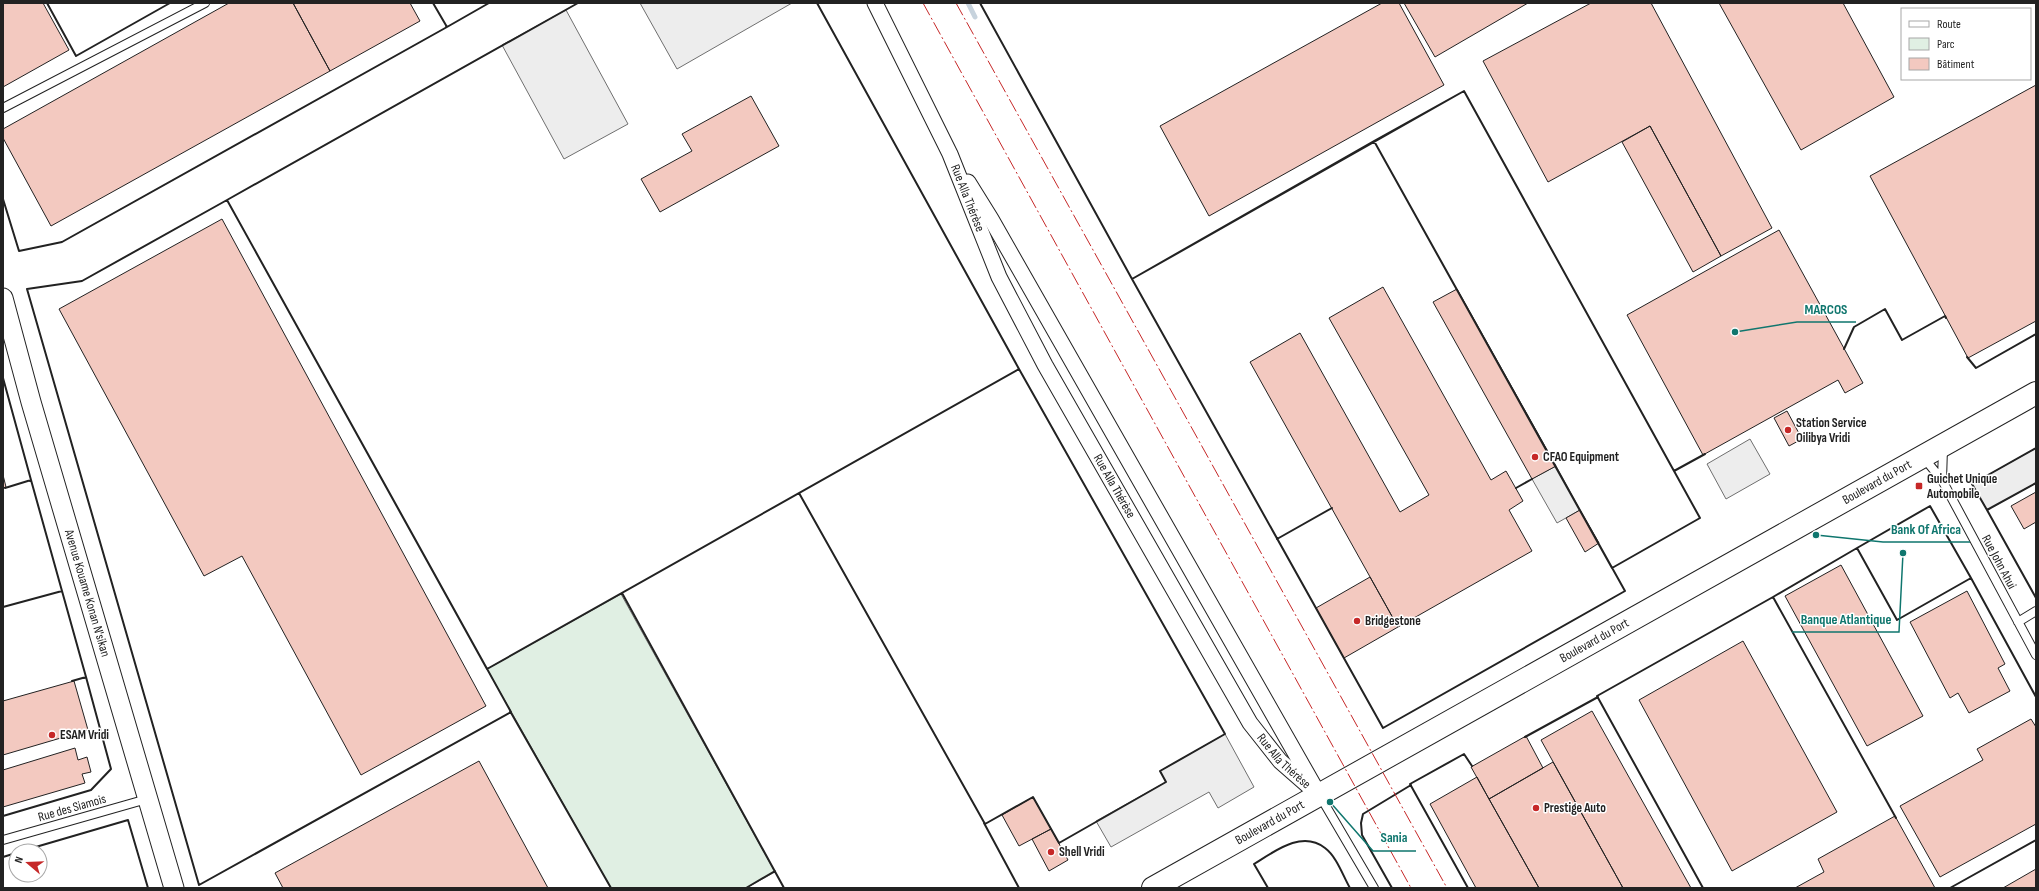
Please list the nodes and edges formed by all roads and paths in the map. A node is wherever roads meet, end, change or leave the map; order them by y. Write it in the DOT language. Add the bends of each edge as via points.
graph roads {
  1 [pos="205,3"];
  2 [pos="875,3"];
  3 [pos="3,108"];
  4 [pos="950,154"];
  5 [pos="3,298"];
  6 [pos="2036,394"];
  7 [pos="1943,445"];
  8 [pos="1922,456"];
  9 [pos="1942,480"];
  10 [pos="2036,611"];
  11 [pos="2018,622"];
  12 [pos="2036,655"];
  13 [pos="1320,796"];
  14 [pos="147,799"];
  15 [pos="3,840"];
  16 [pos="174,888"];
  17 [pos="1153,888"];
  18 [pos="1374,888"];
  1 -- 3 [label="lane"];
  2 -- 4 [label="street, Rue Alla Thérèse"];
  4 -- 13 [label="street, Rue Alla Thérèse" via="995,226"];
  4 -- 13 [label="street, Rue Alla Thérèse" via="999,277 1045,365 1246,716 1280,761"];
  5 -- 14 [label="street, Avenue Kouame Konan N'sikan"];
  6 -- 7 [label="main road, Boulevard du Port"];
  7 -- 8 [label="main road, Boulevard du Port"];
  7 -- 9 [label="lane, Rue John Ahui"];
  8 -- 9 [label="lane, Rue John Ahui"];
  8 -- 13 [label="main road, Boulevard du Port"];
  9 -- 11 [label="lane, Rue John Ahui"];
  10 -- 11 [label="lane"];
  11 -- 12 [label="lane, Rue John Ahui"];
  13 -- 17 [label="main road, Boulevard du Port"];
  13 -- 18 [label="lane"];
  14 -- 15 [label="lane, Rue des Siamois"];
  14 -- 16 [label="street, Avenue Kouame Konan N'sikan"];
}
